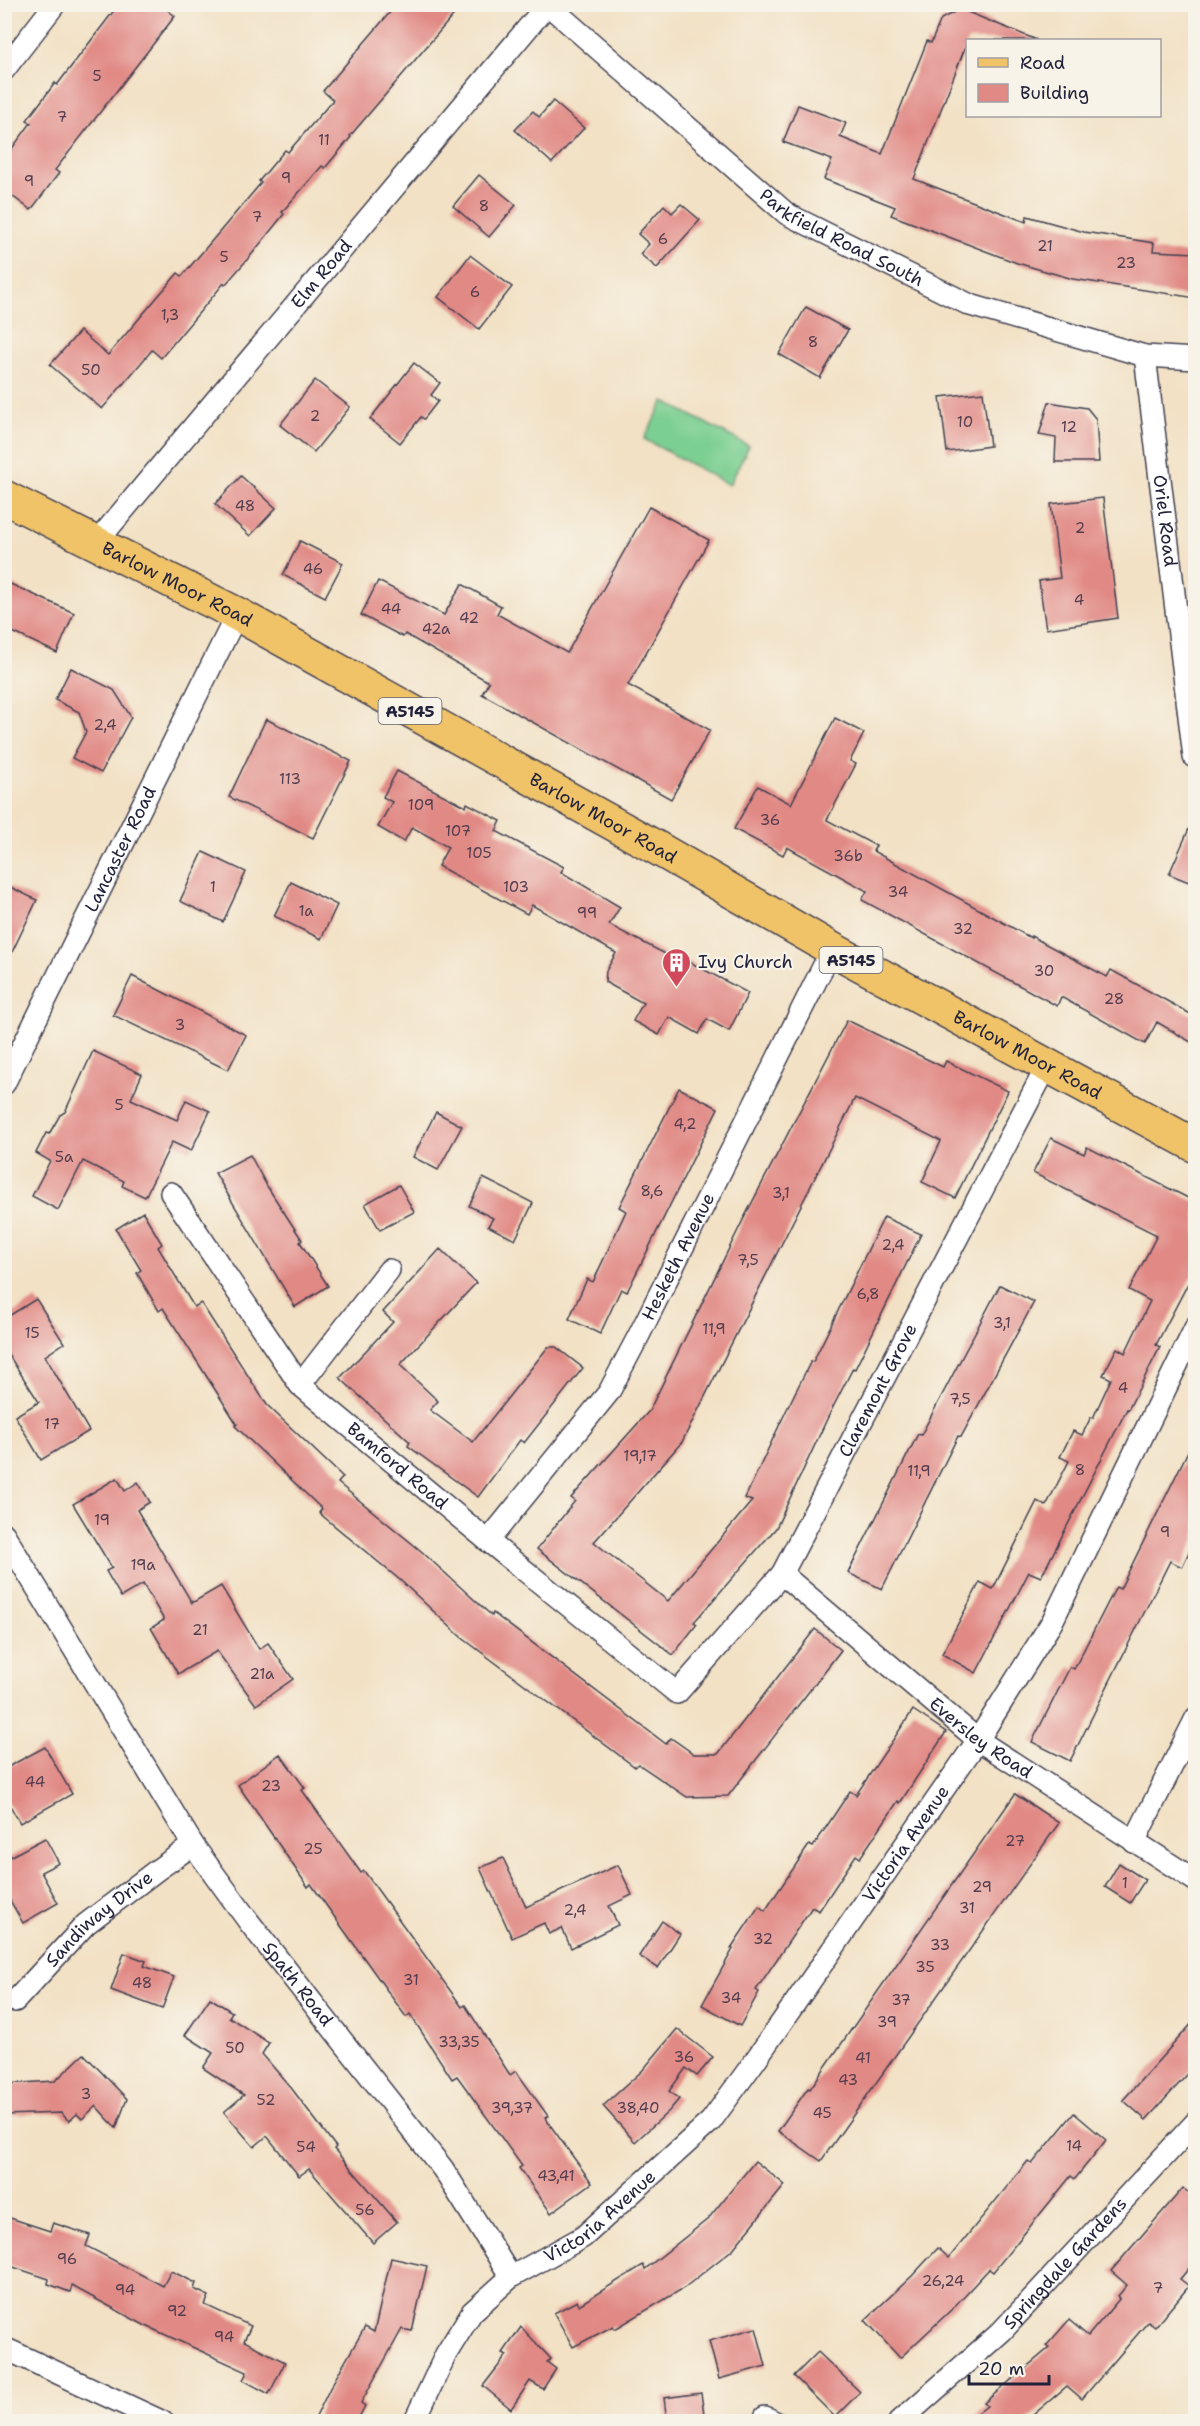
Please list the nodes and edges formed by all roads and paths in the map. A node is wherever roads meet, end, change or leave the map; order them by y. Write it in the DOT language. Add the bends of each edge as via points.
graph roads {
  1 [pos="55,4"];
  2 [pos="547,5"];
  3 [pos="4,70"];
  4 [pos="1144,356"];
  5 [pos="1196,359"];
  6 [pos="4,497"];
  7 [pos="96,543"];
  8 [pos="237,614"];
  9 [pos="1195,758"];
  10 [pos="832,949"];
  11 [pos="1047,1066"];
  12 [pos="4,1084"];
  13 [pos="1196,1146"];
  14 [pos="171,1193"];
  15 [pos="389,1269"];
  16 [pos="1196,1326"];
  17 [pos="300,1385"];
  18 [pos="4,1534"];
  19 [pos="488,1540"];
  20 [pos="782,1574"];
  21 [pos="677,1693"];
  22 [pos="1196,1718"];
  23 [pos="978,1740"];
  24 [pos="1134,1842"];
  25 [pos="193,1845"];
  26 [pos="1196,1881"];
  27 [pos="15,2001"];
  28 [pos="1196,2122"];
  29 [pos="511,2277"];
  30 [pos="4,2348"];
  31 [pos="163,2421"];
  32 [pos="414,2421"];
  33 [pos="899,2421"];
  1 -- 3 [label="street"];
  2 -- 4 [label="street, Parkfield Road South" via="787,214 970,305"];
  2 -- 7 [label="street, Elm Road"];
  4 -- 5 [label="street, Parkfield Road South"];
  4 -- 9 [label="street, Oriel Road"];
  6 -- 7 [label="main road, Barlow Moor Road / A5145"];
  7 -- 8 [label="main road, Barlow Moor Road / A5145"];
  8 -- 10 [label="main road, Barlow Moor Road / A5145"];
  8 -- 12 [label="street, Lancaster Road"];
  10 -- 11 [label="main road, Barlow Moor Road / A5145"];
  10 -- 19 [label="street, Hesketh Avenue" via="611,1388"];
  11 -- 13 [label="main road, Barlow Moor Road / A5145"];
  11 -- 20 [label="street, Claremont Grove"];
  14 -- 17 [label="street, Bamford Road"];
  15 -- 17 [label="street"];
  16 -- 23 [label="street, Victoria Avenue" via="1052,1622"];
  17 -- 19 [label="street, Bamford Road"];
  18 -- 25 [label="street, Spath Road"];
  19 -- 21 [label="street, Bamford Road"];
  20 -- 21 [label="street, Claremont Grove"];
  20 -- 23 [label="street, Eversley Road"];
  22 -- 24 [label="street"];
  23 -- 24 [label="street, Eversley Road"];
  23 -- 29 [label="street, Victoria Avenue" via="711,2121 583,2237"];
  24 -- 26 [label="street, Eversley Road"];
  25 -- 27 [label="street, Sandiway Drive" via="86,1924"];
  25 -- 29 [label="street, Spath Road" via="443,2169"];
  28 -- 33 [label="street, Springdale Gardens" via="1001,2331"];
  29 -- 32 [label="street" via="472,2312 446,2354"];
  30 -- 31 [label="street"];
}
